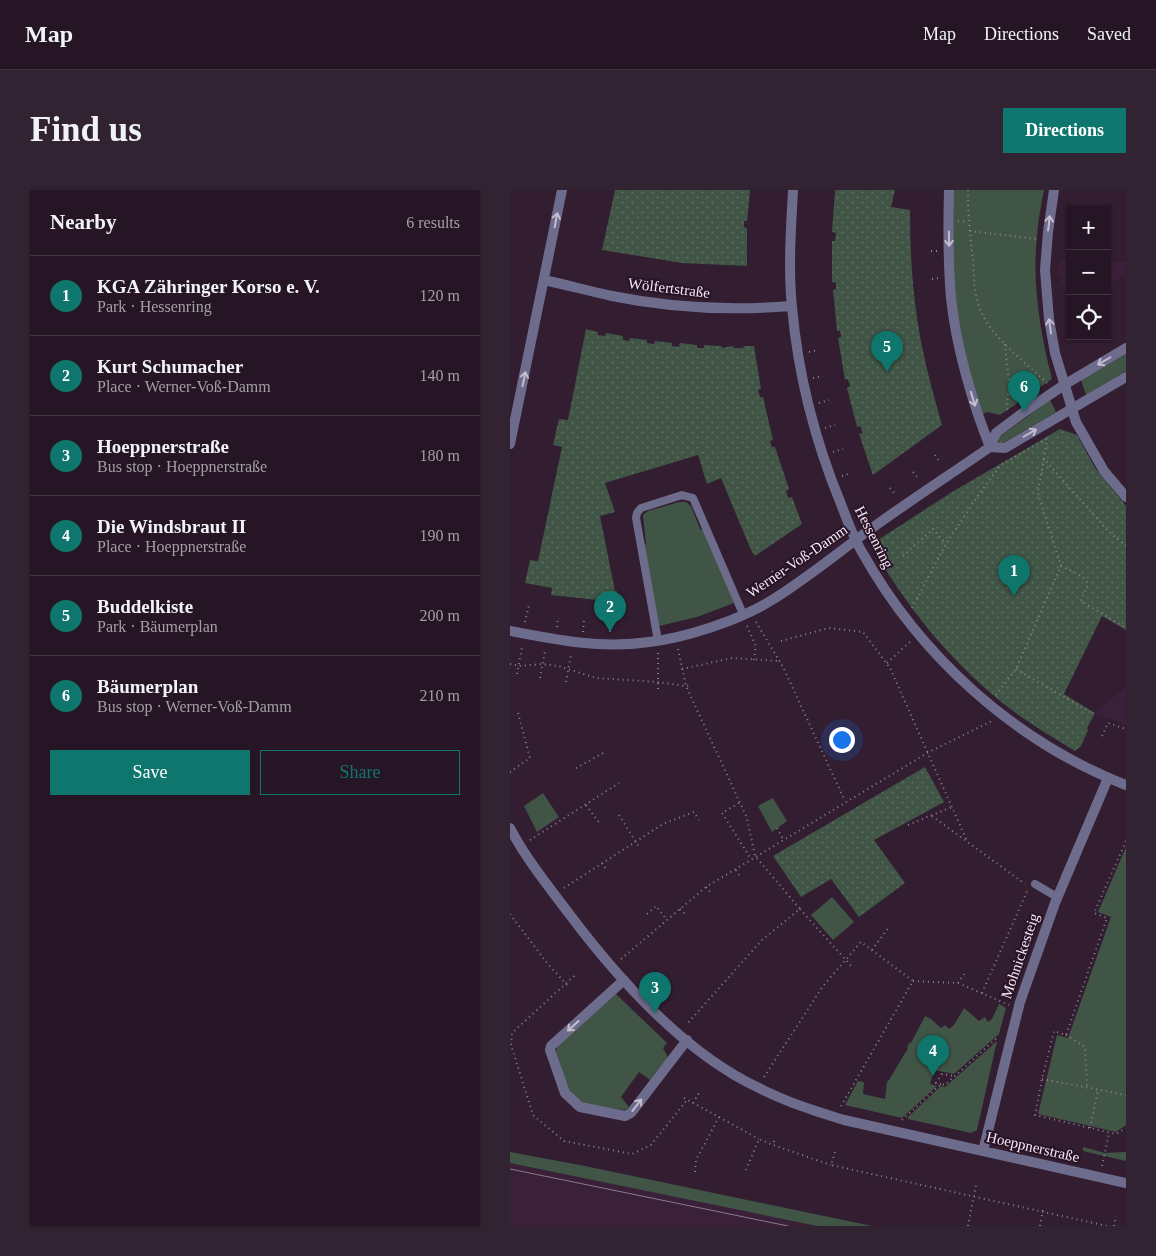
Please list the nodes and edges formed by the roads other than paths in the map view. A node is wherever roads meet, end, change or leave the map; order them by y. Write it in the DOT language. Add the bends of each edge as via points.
graph roads {
  1 [pos="562,190"];
  2 [pos="793,190"];
  3 [pos="949,190"];
  4 [pos="1054,190"];
  5 [pos="544,280"];
  6 [pos="792,306"];
  7 [pos="1126,348"];
  8 [pos="1126,377"];
  9 [pos="1064,385"];
  10 [pos="1071,409"];
  11 [pos="510,444"];
  12 [pos="990,447"];
  13 [pos="1126,497"];
  14 [pos="856,540"];
  15 [pos="743,614"];
  16 [pos="510,632"];
  17 [pos="658,641"];
  18 [pos="1108,778"];
  19 [pos="1126,785"];
  20 [pos="510,828"];
  21 [pos="1033,887"];
  22 [pos="1057,897"];
  23 [pos="624,980"];
  24 [pos="687,1040"];
  25 [pos="984,1151"];
  26 [pos="1126,1183"];
  5 -- 1 [label="street, one-way"];
  2 -- 6 [label="street, Hessenring" via="790,233"];
  3 -- 12 [label="street, one-way" via="951,299 971,391"];
  9 -- 4 [label="street, one-way" via="1052,341 1046,270"];
  5 -- 6 [label="street, Wölfertstraße" via="612,296 666,304 755,309"];
  11 -- 5 [label="street, one-way"];
  6 -- 14 [label="street, Hessenring" via="800,367 814,427 832,484"];
  7 -- 9 [label="street, Werner-Voß-Damm, one-way"];
  8 -- 10 [label="street, Werner-Voß-Damm"];
  9 -- 10 [label="street"];
  9 -- 12 [label="street, Werner-Voß-Damm" via="996,433"];
  12 -- 10 [label="street, Werner-Voß-Damm, one-way" via="1005,448"];
  10 -- 13 [label="street" via="1100,465"];
  12 -- 14 [label="street, Werner-Voß-Damm"];
  14 -- 15 [label="street, Werner-Voß-Damm" via="782,593"];
  14 -- 18 [label="street, Hessenring" via="913,628 983,700 1057,752"];
  15 -- 17 [label="street, Werner-Voß-Damm"];
  15 -- 17 [label="lane, Werner-Voß-Damm" via="693,498 682,495 641,508 636,518"];
  16 -- 17 [label="street, Werner-Voß-Damm" via="585,644"];
  18 -- 19 [label="street, Hessenring"];
  18 -- 22 [label="street, Mohnickesteig"];
  20 -- 23 [label="street, Hoeppnerstraße" via="555,896"];
  21 -- 22 [label="lane"];
  22 -- 25 [label="street, Mohnickesteig" via="1020,1002"];
  23 -- 24 [label="street, Hoeppnerstraße" via="655,1014"];
  23 -- 24 [label="street, one-way" via="551,1046 565,1093 580,1107 625,1116 631,1113"];
  24 -- 25 [label="street, Hoeppnerstraße" via="740,1078 819,1113"];
  25 -- 26 [label="street, Hoeppnerstraße"];
}
